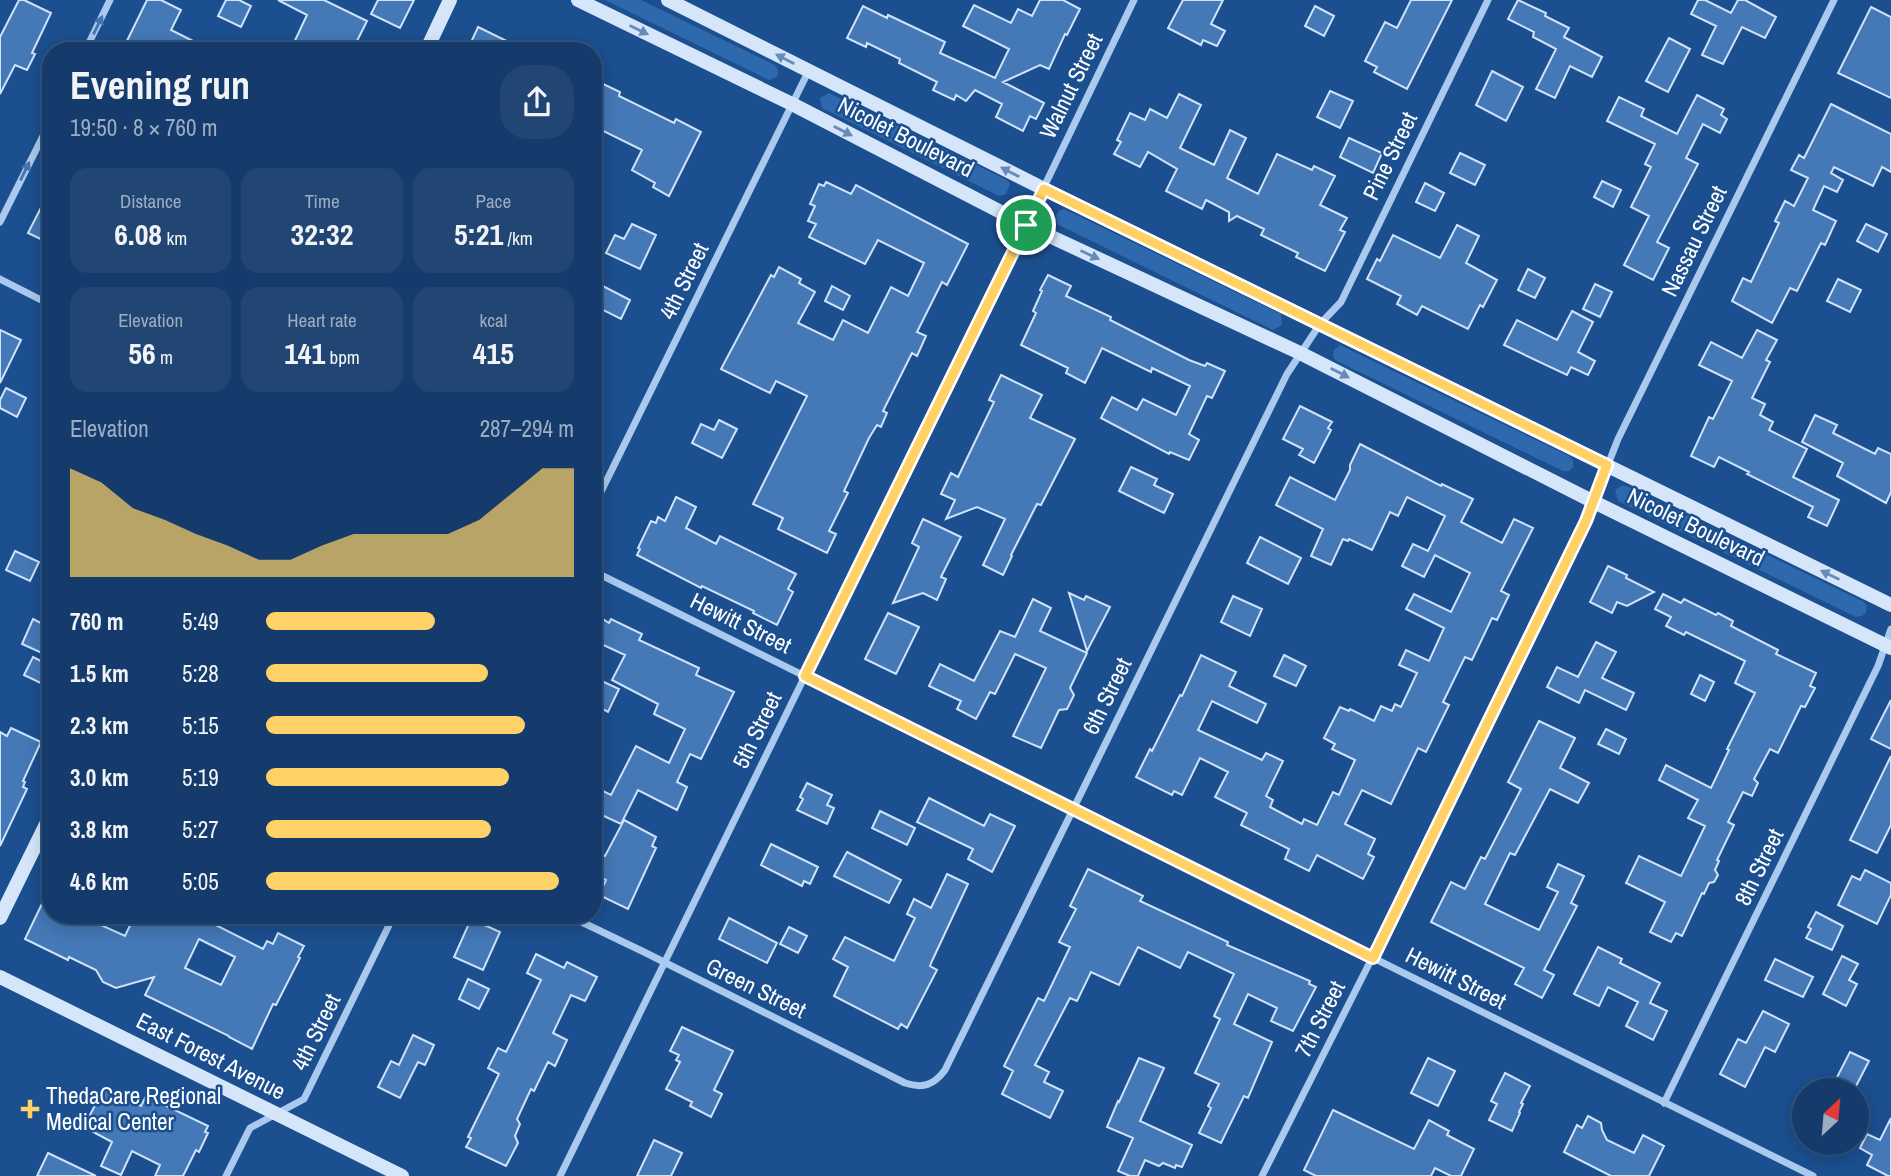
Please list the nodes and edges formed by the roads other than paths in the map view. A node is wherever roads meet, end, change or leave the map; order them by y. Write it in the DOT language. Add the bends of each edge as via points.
graph roads {
  1 [pos="110,0"];
  2 [pos="450,0"];
  3 [pos="578,0"];
  4 [pos="668,0"];
  5 [pos="1134,0"];
  6 [pos="1488,0"];
  7 [pos="1834,0"];
  8 [pos="89,42"];
  9 [pos="430,42"];
  10 [pos="809,71"];
  11 [pos="792,104"];
  12 [pos="42,138"];
  13 [pos="1044,189"];
  14 [pos="0,222"];
  15 [pos="1026,225"];
  16 [pos="0,279"];
  17 [pos="42,300"];
  18 [pos="1320,324"];
  19 [pos="1300,353"];
  20 [pos="1607,465"];
  21 [pos="602,490"];
  22 [pos="1594,502"];
  23 [pos="602,575"];
  24 [pos="1891,604"];
  25 [pos="1891,629"];
  26 [pos="1888,647"];
  27 [pos="805,676"];
  28 [pos="1074,808"];
  29 [pos="42,832"];
  30 [pos="0,918"];
  31 [pos="390,924"];
  32 [pos="586,924"];
  33 [pos="1373,958"];
  34 [pos="664,962"];
  35 [pos="0,977"];
  36 [pos="930,1084"];
  37 [pos="1664,1103"];
  38 [pos="274,1114"];
  39 [pos="226,1176"];
  40 [pos="402,1176"];
  41 [pos="560,1176"];
  42 [pos="1262,1176"];
  43 [pos="1813,1176"];
  8 -- 1 [label="street, one-way"];
  2 -- 9 [label="street"];
  3 -- 11 [label="street, Nicolet Boulevard, one-way"];
  10 -- 4 [label="street, Nicolet Boulevard, one-way"];
  5 -- 13 [label="street, Walnut Street"];
  6 -- 18 [label="street, Pine Street" via="1341,302"];
  7 -- 20 [label="street, Nassau Street"];
  10 -- 11 [label="street, 4th Street"];
  13 -- 10 [label="street, Nicolet Boulevard, one-way"];
  11 -- 15 [label="street, Nicolet Boulevard, one-way"];
  11 -- 21 [label="street, 4th Street"];
  14 -- 12 [label="street, one-way"];
  13 -- 15 [label="street, 5th Street"];
  13 -- 18 [label="street, Nicolet Boulevard"];
  15 -- 19 [label="street, Nicolet Boulevard, one-way"];
  15 -- 27 [label="street, 5th Street"];
  16 -- 17 [label="street"];
  18 -- 19 [label="street, 6th Street"];
  18 -- 20 [label="street, Nicolet Boulevard"];
  19 -- 22 [label="street, Nicolet Boulevard, one-way"];
  19 -- 28 [label="street, 6th Street"];
  20 -- 22 [label="street, Nassau Street"];
  24 -- 20 [label="street, Nicolet Boulevard, one-way"];
  22 -- 26 [label="street, Nicolet Boulevard"];
  22 -- 33 [label="street, 7th Street"];
  23 -- 27 [label="street, Hewitt Street"];
  25 -- 26 [label="street, 8th Street"];
  26 -- 37 [label="street, 8th Street"];
  27 -- 28 [label="street, Hewitt Street"];
  27 -- 34 [label="street, 5th Street"];
  28 -- 33 [label="street, Hewitt Street"];
  28 -- 36 [label="street, 6th Street" via="945,1070"];
  29 -- 30 [label="street"];
  31 -- 38 [label="street, 4th Street" via="304,1098"];
  32 -- 34 [label="street, Green Street"];
  33 -- 37 [label="street, Hewitt Street"];
  33 -- 42 [label="street, 7th Street"];
  34 -- 36 [label="street, Green Street" via="905,1083"];
  34 -- 41 [label="street, 5th Street"];
  35 -- 38 [label="street, East Forest Avenue"];
  37 -- 43 [label="street, Hewitt Street"];
  38 -- 39 [label="street, 4th Street" via="250,1128"];
  38 -- 40 [label="street, East Forest Avenue"];
}
